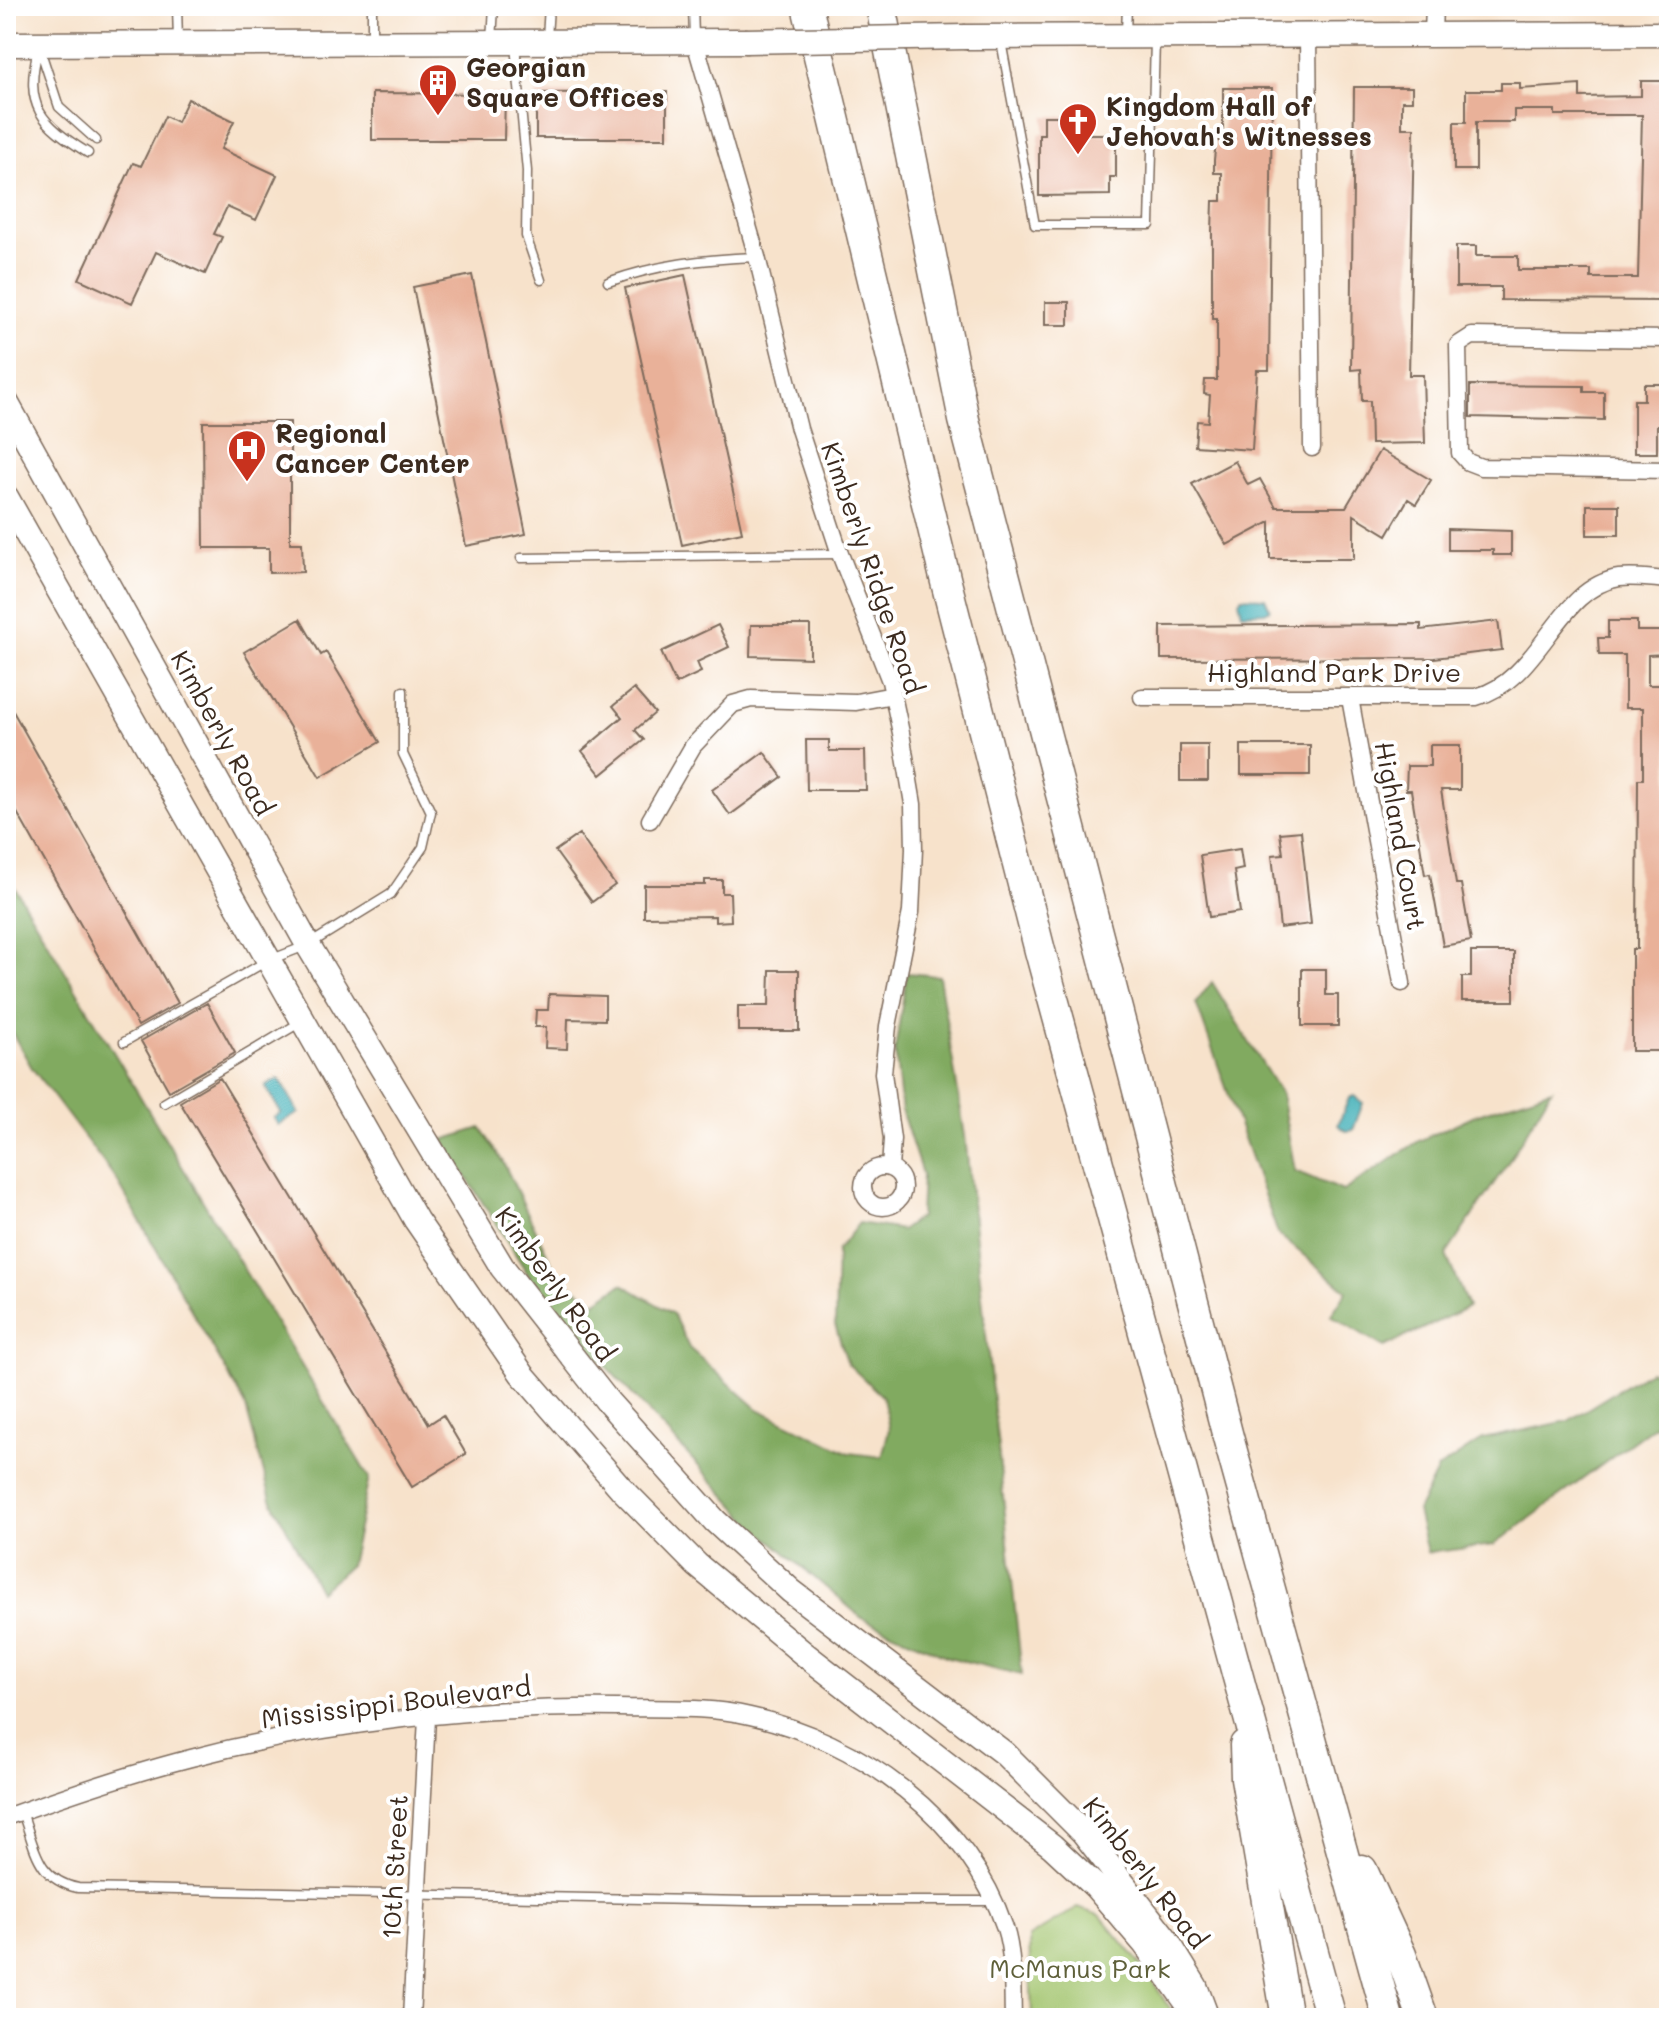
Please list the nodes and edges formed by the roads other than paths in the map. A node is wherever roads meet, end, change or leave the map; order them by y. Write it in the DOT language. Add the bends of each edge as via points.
graph roads {
  1 [pos="177,6"];
  2 [pos="372,6"];
  3 [pos="494,6"];
  4 [pos="549,6"];
  5 [pos="693,6"];
  6 [pos="807,6"];
  7 [pos="815,6"];
  8 [pos="881,6"];
  9 [pos="1127,6"];
  10 [pos="1434,6"];
  11 [pos="1433,34"];
  12 [pos="1669,34"];
  13 [pos="1126,35"];
  14 [pos="1155,35"];
  15 [pos="1308,35"];
  16 [pos="1000,36"];
  17 [pos="695,42"];
  18 [pos="178,43"];
  19 [pos="372,43"];
  20 [pos="504,43"];
  21 [pos="546,43"];
  22 [pos="6,44"];
  23 [pos="39,44"];
  24 [pos="96,140"];
  25 [pos="88,153"];
  26 [pos="845,165"];
  27 [pos="757,257"];
  28 [pos="541,280"];
  29 [pos="608,282"];
  30 [pos="1669,339"];
  31 [pos="6,402"];
  32 [pos="1312,448"];
  33 [pos="1669,470"];
  34 [pos="6,497"];
  35 [pos="840,554"];
  36 [pos="521,558"];
  37 [pos="1669,580"];
  38 [pos="403,691"];
  39 [pos="893,695"];
  40 [pos="1142,697"];
  41 [pos="1350,698"];
  42 [pos="650,820"];
  43 [pos="308,945"];
  44 [pos="267,961"];
  45 [pos="1402,983"];
  46 [pos="302,1022"];
  47 [pos="124,1042"];
  48 [pos="164,1103"];
  49 [pos="890,1168"];
  50 [pos="1244,1691"];
  51 [pos="427,1718"];
  52 [pos="1323,1785"];
  53 [pos="14,1814"];
  54 [pos="418,1894"];
  55 [pos="992,1901"];
  56 [pos="411,2018"];
  57 [pos="1013,2018"];
  58 [pos="1198,2018"];
  59 [pos="1207,2018"];
  60 [pos="1287,2018"];
  61 [pos="1331,2018"];
  62 [pos="1388,2018"];
  63 [pos="1423,2018"];
  1 -- 18 [label="lane"];
  2 -- 19 [label="lane"];
  3 -- 20 [label="lane"];
  4 -- 21 [label="lane"];
  5 -- 17 [label="lane"];
  6 -- 26 [label="highway"];
  7 -- 26 [label="highway"];
  8 -- 52 [label="highway" via="964,420"];
  9 -- 13 [label="lane"];
  10 -- 11 [label="street"];
  11 -- 12 [label="main road"];
  11 -- 15 [label="main road"];
  13 -- 14 [label="main road"];
  13 -- 16 [label="main road"];
  14 -- 15 [label="main road"];
  14 -- 16 [label="lane" via="1150,225 1035,225"];
  15 -- 32 [label="street"];
  16 -- 17 [label="main road, bridge"];
  17 -- 21 [label="main road"];
  17 -- 27 [label="street, Kimberly Ridge Road"];
  18 -- 19 [label="main road"];
  18 -- 23 [label="main road"];
  19 -- 20 [label="main road"];
  20 -- 21 [label="main road"];
  20 -- 28 [label="lane" via="527,171 526,236"];
  22 -- 23 [label="main road"];
  23 -- 24 [label="lane" via="59,107"];
  23 -- 25 [label="lane" via="32,74 41,119"];
  26 -- 50 [label="highway" via="1040,951"];
  27 -- 29 [label="lane" via="648,267"];
  27 -- 35 [label="street, Kimberly Ridge Road" via="799,429"];
  30 -- 33 [label="street" via="1472,336 1458,345 1460,453 1468,462 1481,467"];
  31 -- 43 [label="main road, Kimberly Road"];
  34 -- 44 [label="main road, Kimberly Road"];
  35 -- 36 [label="lane"];
  35 -- 39 [label="street, Kimberly Ridge Road"];
  37 -- 41 [label="street, Highland Park Drive" via="1620,578 1587,590 1520,672 1495,692 1476,697"];
  38 -- 43 [label="lane" via="403,754 431,812 423,847 391,894"];
  39 -- 42 [label="street" via="856,702 751,699 733,704 693,746"];
  39 -- 49 [label="street, Kimberly Ridge Road" via="913,804 914,849 911,912 883,1073 892,1139"];
  40 -- 41 [label="street, Highland Park Drive"];
  41 -- 45 [label="street, Highland Court"];
  43 -- 44 [label="lane"];
  43 -- 59 [label="main road, Kimberly Road" via="502,1267 608,1402 715,1521 791,1591 1005,1754 1083,1832 1166,1939 1195,1986"];
  44 -- 46 [label="main road, Kimberly Road"];
  44 -- 47 [label="lane"];
  46 -- 48 [label="lane"];
  46 -- 58 [label="main road, Kimberly Road" via="462,1291 584,1448 697,1565 1052,1846 1145,1944"];
  50 -- 60 [label="highway" via="1246,1778"];
  50 -- 61 [label="highway"];
  51 -- 53 [label="street, Mississippi Boulevard" via="193,1757"];
  51 -- 54 [label="street, 10th Street"];
  51 -- 55 [label="street, Mississippi Boulevard" via="546,1707 749,1715 871,1764 926,1806 964,1851"];
  52 -- 62 [label="highway"];
  52 -- 63 [label="highway" via="1401,1955"];
  53 -- 54 [label="lane" via="49,1877 78,1888"];
  54 -- 55 [label="lane"];
  54 -- 56 [label="street, 10th Street"];
  55 -- 57 [label="street, Mississippi Boulevard" via="1005,1929"];
}
